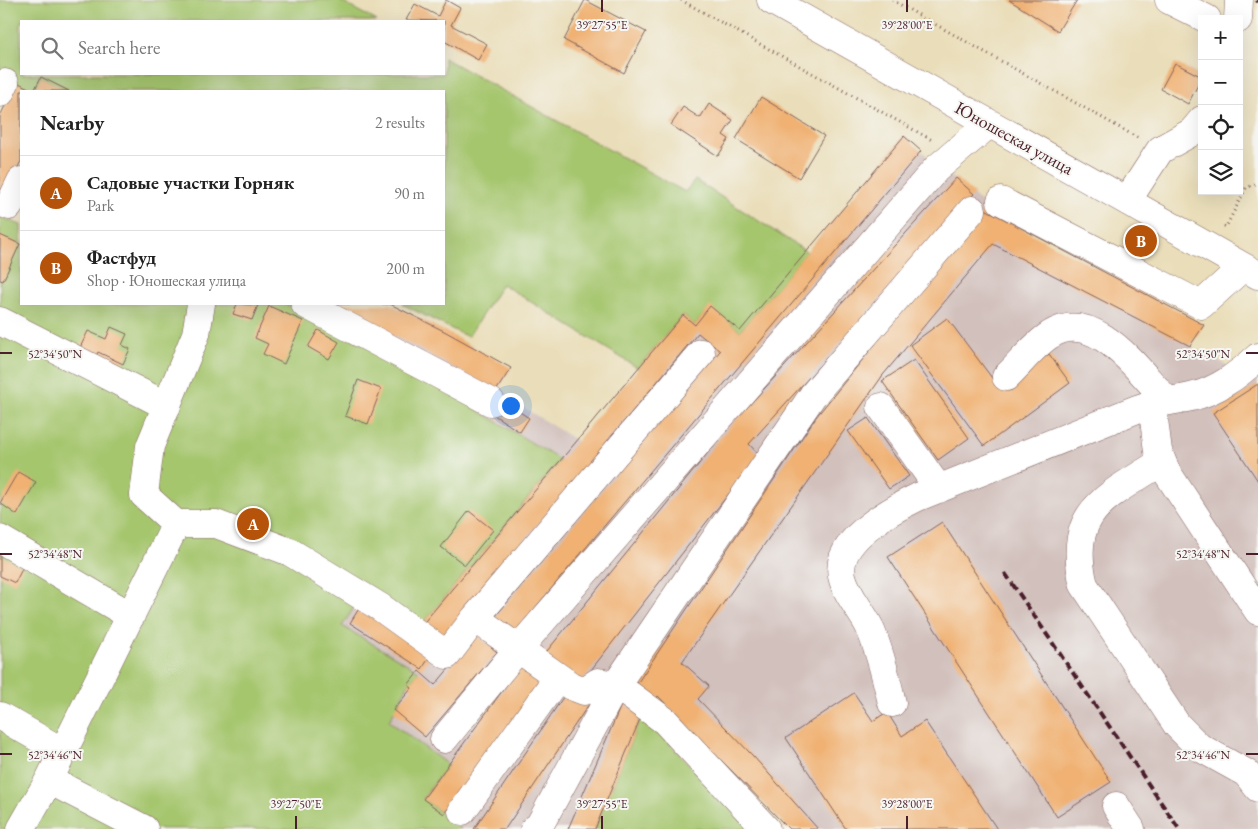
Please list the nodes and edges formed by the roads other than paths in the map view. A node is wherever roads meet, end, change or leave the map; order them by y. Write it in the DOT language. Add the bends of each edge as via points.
graph roads {
  1 [pos="772,0"];
  2 [pos="1169,0"];
  3 [pos="1239,0"];
  4 [pos="1199,15"];
  5 [pos="1238,15"];
  6 [pos="989,124"];
  7 [pos="1198,125"];
  8 [pos="20,184"];
  9 [pos="1000,201"];
  10 [pos="1127,201"];
  11 [pos="10,206"];
  12 [pos="972,210"];
  13 [pos="1251,271"];
  14 [pos="201,305"];
  15 [pos="308,305"];
  16 [pos="0,321"];
  17 [pos="701,353"];
  18 [pos="1258,357"];
  19 [pos="1006,377"];
  20 [pos="492,402"];
  21 [pos="1160,402"];
  22 [pos="167,406"];
  23 [pos="881,407"];
  24 [pos="1161,462"];
  25 [pos="939,489"];
  26 [pos="176,524"];
  27 [pos="0,539"];
  28 [pos="1258,610"];
  29 [pos="132,616"];
  30 [pos="475,618"];
  31 [pos="518,649"];
  32 [pos="558,677"];
  33 [pos="616,685"];
  34 [pos="892,702"];
  35 [pos="0,716"];
  36 [pos="444,739"];
  37 [pos="63,752"];
  38 [pos="50,780"];
  39 [pos="1258,788"];
  40 [pos="1116,806"];
  41 [pos="462,811"];
  42 [pos="21,829"];
  43 [pos="144,829"];
  44 [pos="534,829"];
  45 [pos="766,829"];
  46 [pos="1131,829"];
  1 -- 6 [label="street, Юношеская улица"];
  2 -- 4 [label="street"];
  3 -- 5 [label="street"];
  6 -- 10 [label="street, Юношеская улица"];
  6 -- 31 [label="street" via="936,169"];
  7 -- 10 [label="street" via="1192,132 1160,150"];
  8 -- 11 [label="street"];
  9 -- 13 [label="street" via="1201,305"];
  10 -- 13 [label="street, Юношеская улица"];
  12 -- 33 [label="street" via="813,395"];
  14 -- 22 [label="street" via="196,334"];
  15 -- 20 [label="street"];
  16 -- 22 [label="street"];
  17 -- 30 [label="street"];
  18 -- 21 [label="street" via="1216,389"];
  19 -- 21 [label="street" via="1050,335 1060,330 1080,328 1111,342"];
  21 -- 24 [label="street"];
  21 -- 25 [label="street" via="1021,454"];
  22 -- 26 [label="street" via="150,446 144,496"];
  23 -- 25 [label="street"];
  24 -- 28 [label="street"];
  24 -- 39 [label="street" via="1096,505 1085,521 1079,540 1078,562 1084,585 1177,725 1199,747 1246,773"];
  25 -- 34 [label="street" via="903,504 879,519 855,540 842,557 842,577 876,644"];
  26 -- 29 [label="street"];
  26 -- 30 [label="street" via="216,524 290,552 380,607 447,655"];
  27 -- 29 [label="street"];
  29 -- 37 [label="street"];
  30 -- 31 [label="street"];
  31 -- 32 [label="street"];
  31 -- 36 [label="street"];
  32 -- 33 [label="street" via="584,691 598,682"];
  32 -- 41 [label="street"];
  33 -- 44 [label="street" via="538,828"];
  33 -- 45 [label="street" via="665,721"];
  35 -- 37 [label="street"];
  37 -- 38 [label="street"];
  38 -- 42 [label="street"];
  38 -- 43 [label="street"];
  40 -- 46 [label="street"];
}
